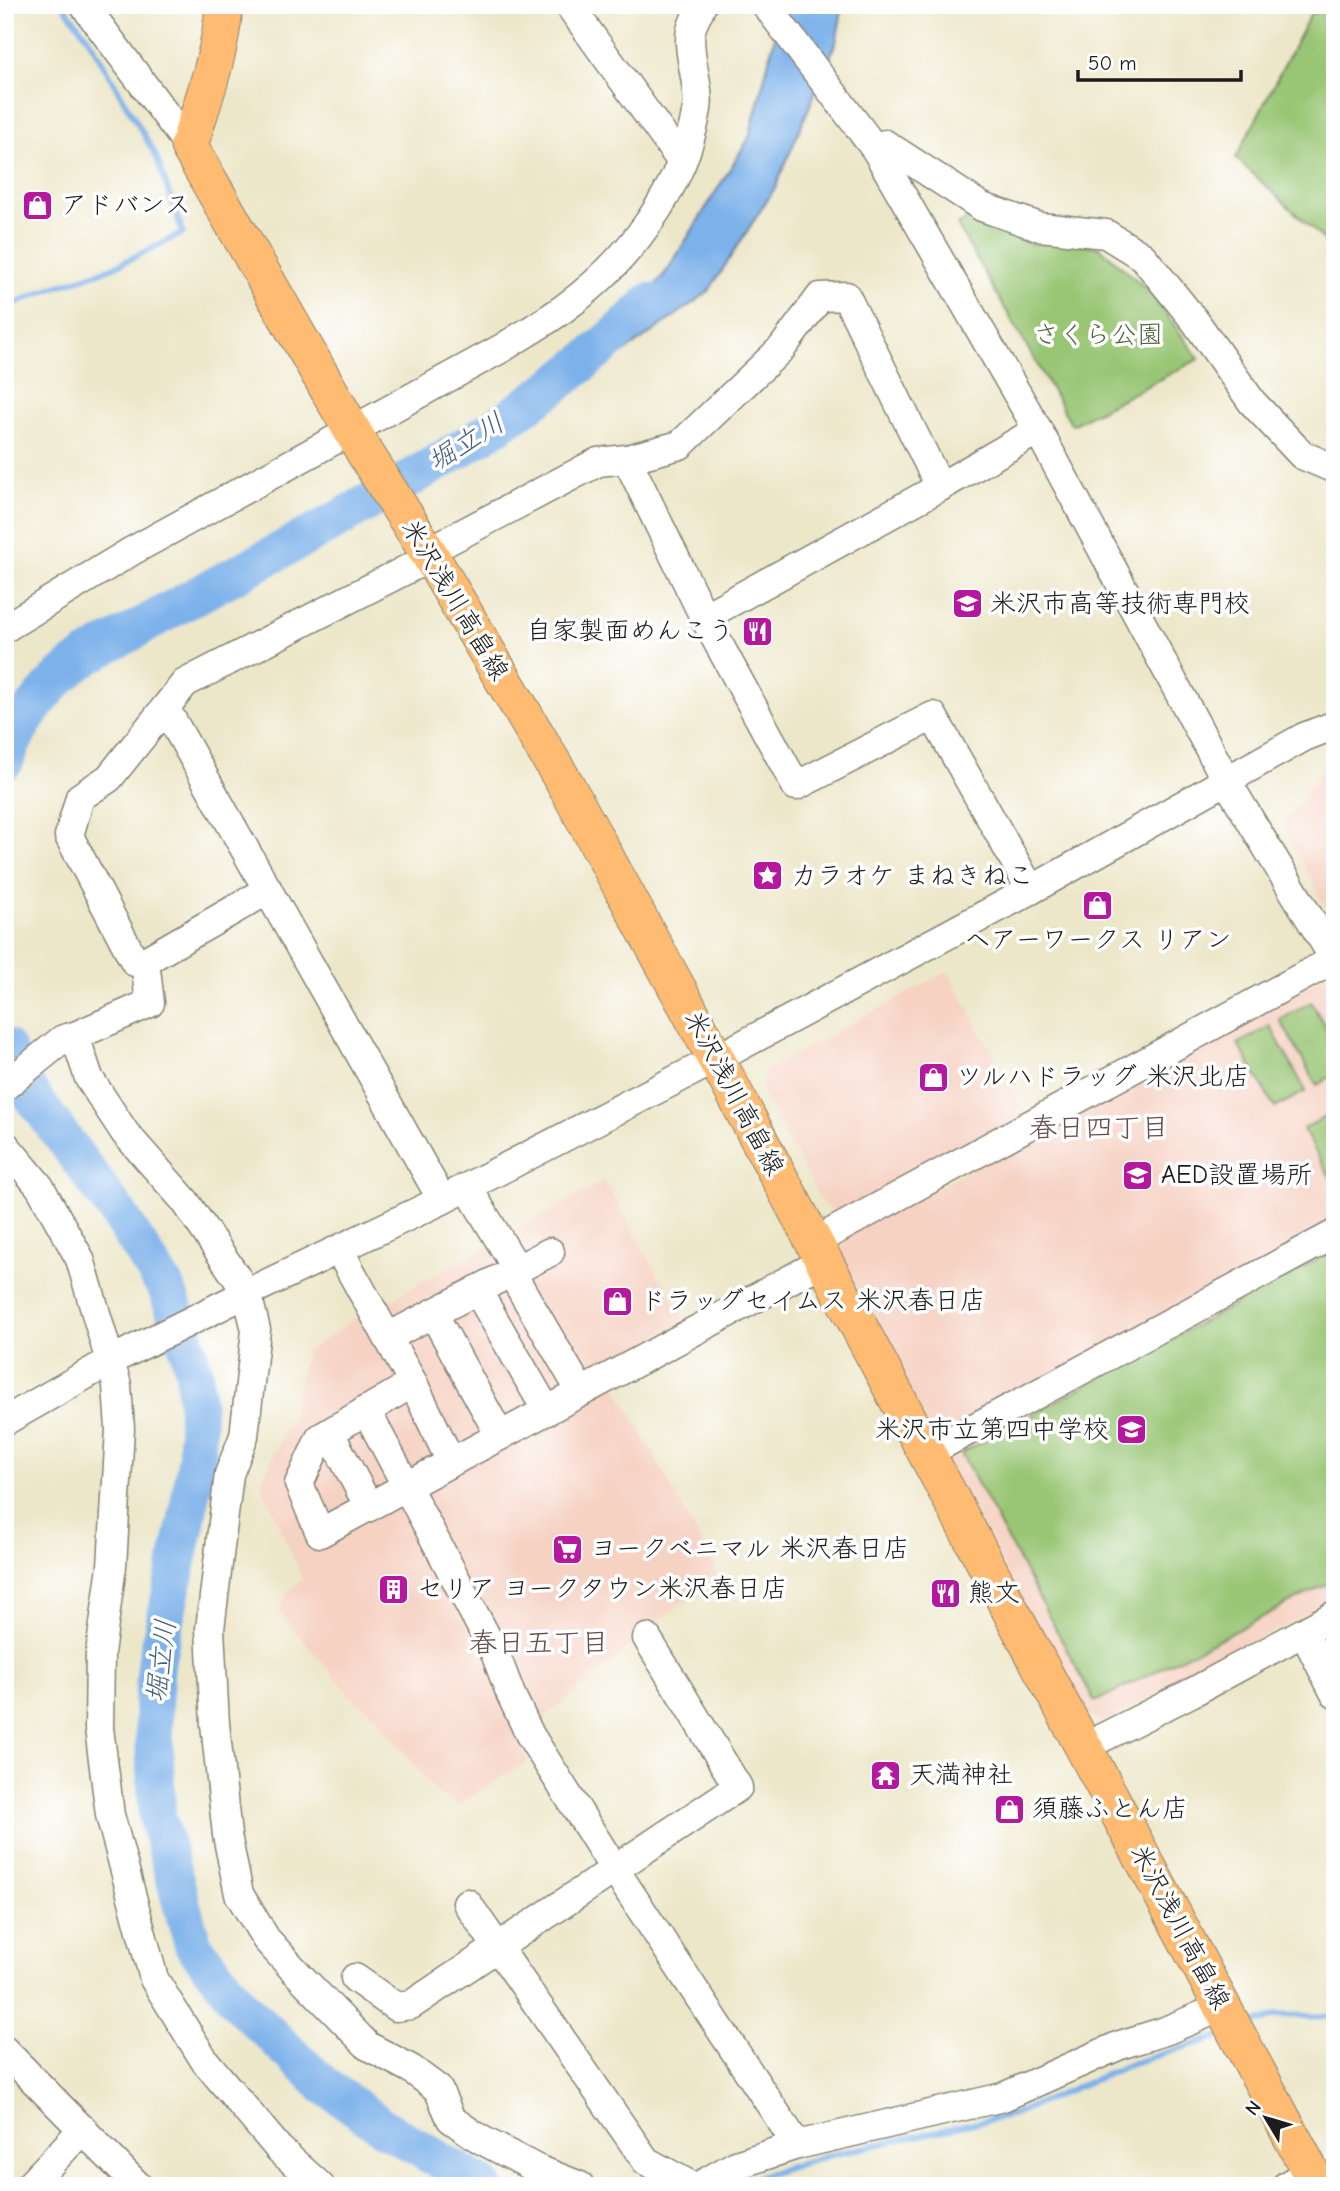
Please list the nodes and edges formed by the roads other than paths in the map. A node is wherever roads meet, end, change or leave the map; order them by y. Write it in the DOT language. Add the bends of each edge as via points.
graph roads {
  1 [pos="84,5"];
  2 [pos="224,5"];
  3 [pos="569,5"];
  4 [pos="702,5"];
  5 [pos="766,5"];
  6 [pos="189,146"];
  7 [pos="876,150"];
  8 [pos="682,162"];
  9 [pos="1038,430"];
  10 [pos="358,441"];
  11 [pos="627,459"];
  12 [pos="1335,470"];
  13 [pos="940,488"];
  14 [pos="429,554"];
  15 [pos="704,617"];
  16 [pos="5,628"];
  17 [pos="166,709"];
  18 [pos="1335,725"];
  19 [pos="1226,780"];
  20 [pos="268,890"];
  21 [pos="1031,890"];
  22 [pos="1335,959"];
  23 [pos="145,961"];
  24 [pos="69,1037"];
  25 [pos="716,1059"];
  26 [pos="5,1086"];
  27 [pos="5,1145"];
  28 [pos="468,1188"];
  29 [pos="442,1200"];
  30 [pos="1335,1234"];
  31 [pos="339,1250"];
  32 [pos="819,1251"];
  33 [pos="550,1252"];
  34 [pos="514,1271"];
  35 [pos="477,1290"];
  36 [pos="247,1293"];
  37 [pos="433,1314"];
  38 [pos="388,1337"];
  39 [pos="110,1361"];
  40 [pos="413,1383"];
  41 [pos="581,1392"];
  42 [pos="366,1410"];
  43 [pos="547,1411"];
  44 [pos="5,1421"];
  45 [pos="330,1433"];
  46 [pos="500,1436"];
  47 [pos="927,1453"];
  48 [pos="451,1462"];
  49 [pos="407,1486"];
  50 [pos="369,1507"];
  51 [pos="1335,1615"];
  52 [pos="1304,1633"];
  53 [pos="647,1638"];
  54 [pos="1335,1694"];
  55 [pos="1084,1747"];
  56 [pos="615,1870"];
  57 [pos="467,1903"];
  58 [pos="497,1948"];
  59 [pos="355,1978"];
  60 [pos="1222,2007"];
  61 [pos="5,2051"];
  62 [pos="83,2129"];
  63 [pos="797,2146"];
  64 [pos="1313,2178"];
  65 [pos="29,2186"];
  66 [pos="138,2186"];
  67 [pos="320,2186"];
  68 [pos="580,2186"];
  69 [pos="692,2186"];
  70 [pos="699,2186"];
  1 -- 6 [label="street"];
  2 -- 6 [label="main road" via="209,80"];
  3 -- 8 [label="street"];
  4 -- 8 [label="street" via="690,31 698,107"];
  5 -- 7 [label="street"];
  6 -- 10 [label="main road, 米沢浅川高畠線"];
  7 -- 9 [label="street"];
  7 -- 12 [label="street" via="885,144 982,207 1040,227 1106,234 1143,257 1252,402 1302,455"];
  8 -- 10 [label="street" via="641,233 603,276 563,309"];
  9 -- 13 [label="street"];
  9 -- 19 [label="street"];
  10 -- 14 [label="main road, 米沢浅川高畠線"];
  10 -- 16 [label="street" via="132,551"];
  11 -- 13 [label="street" via="680,445 782,348 820,297 846,296"];
  11 -- 14 [label="street" via="598,462"];
  11 -- 15 [label="street"];
  13 -- 15 [label="street"];
  14 -- 17 [label="street" via="185,683"];
  14 -- 25 [label="main road, 米沢浅川高畠線" via="568,789"];
  15 -- 21 [label="street" via="796,786 933,716"];
  17 -- 20 [label="street"];
  17 -- 23 [label="street" via="109,778 80,797 69,836 135,962"];
  18 -- 19 [label="street"];
  19 -- 21 [label="street"];
  19 -- 22 [label="street"];
  20 -- 23 [label="street"];
  20 -- 29 [label="street"];
  21 -- 25 [label="street"];
  22 -- 32 [label="street"];
  23 -- 24 [label="street" via="150,1003"];
  24 -- 26 [label="street"];
  24 -- 36 [label="street" via="125,1133 185,1201"];
  25 -- 28 [label="street"];
  25 -- 32 [label="main road, 米沢浅川高畠線"];
  27 -- 39 [label="street" via="40,1187 80,1259"];
  28 -- 29 [label="street"];
  28 -- 34 [label="street"];
  29 -- 31 [label="street"];
  30 -- 47 [label="street"];
  31 -- 36 [label="street"];
  31 -- 38 [label="street"];
  32 -- 41 [label="street"];
  32 -- 47 [label="main road, 米沢浅川高畠線"];
  33 -- 34 [label="street"];
  34 -- 35 [label="street"];
  34 -- 41 [label="street"];
  35 -- 37 [label="street"];
  35 -- 43 [label="street"];
  36 -- 39 [label="street"];
  36 -- 68 [label="street" via="256,1330 244,1436 229,1474 210,1629 227,1835 239,1894 266,1939 296,1972 368,2046 438,2089 451,2119 537,2169"];
  37 -- 38 [label="street"];
  37 -- 46 [label="street"];
  38 -- 40 [label="street"];
  39 -- 44 [label="street"];
  39 -- 67 [label="street" via="120,1429 112,1566 100,1653 99,1728 110,1815 154,1979 205,2062 279,2149"];
  40 -- 42 [label="street"];
  40 -- 48 [label="street"];
  41 -- 43 [label="street"];
  42 -- 45 [label="street"];
  42 -- 49 [label="street"];
  43 -- 46 [label="street"];
  45 -- 50 [label="street"];
  45 -- 50 [label="street" via="320,1438 299,1484 320,1533"];
  46 -- 48 [label="street"];
  47 -- 55 [label="main road, 米沢浅川高畠線"];
  48 -- 49 [label="street"];
  49 -- 50 [label="street"];
  49 -- 56 [label="street" via="495,1653 530,1735"];
  51 -- 52 [label="street"];
  52 -- 54 [label="street"];
  52 -- 55 [label="street"];
  53 -- 56 [label="street" via="738,1787"];
  55 -- 60 [label="main road, 米沢浅川高畠線"];
  56 -- 58 [label="street"];
  56 -- 63 [label="street"];
  57 -- 58 [label="street"];
  58 -- 59 [label="street" via="411,2005 396,2007"];
  58 -- 69 [label="street" via="646,2161"];
  60 -- 63 [label="street" via="1108,2050 1003,2097"];
  60 -- 64 [label="main road, 米沢浅川高畠線"];
  61 -- 62 [label="street"];
  62 -- 65 [label="street"];
  62 -- 66 [label="street"];
  63 -- 70 [label="street" via="736,2165"];
}
